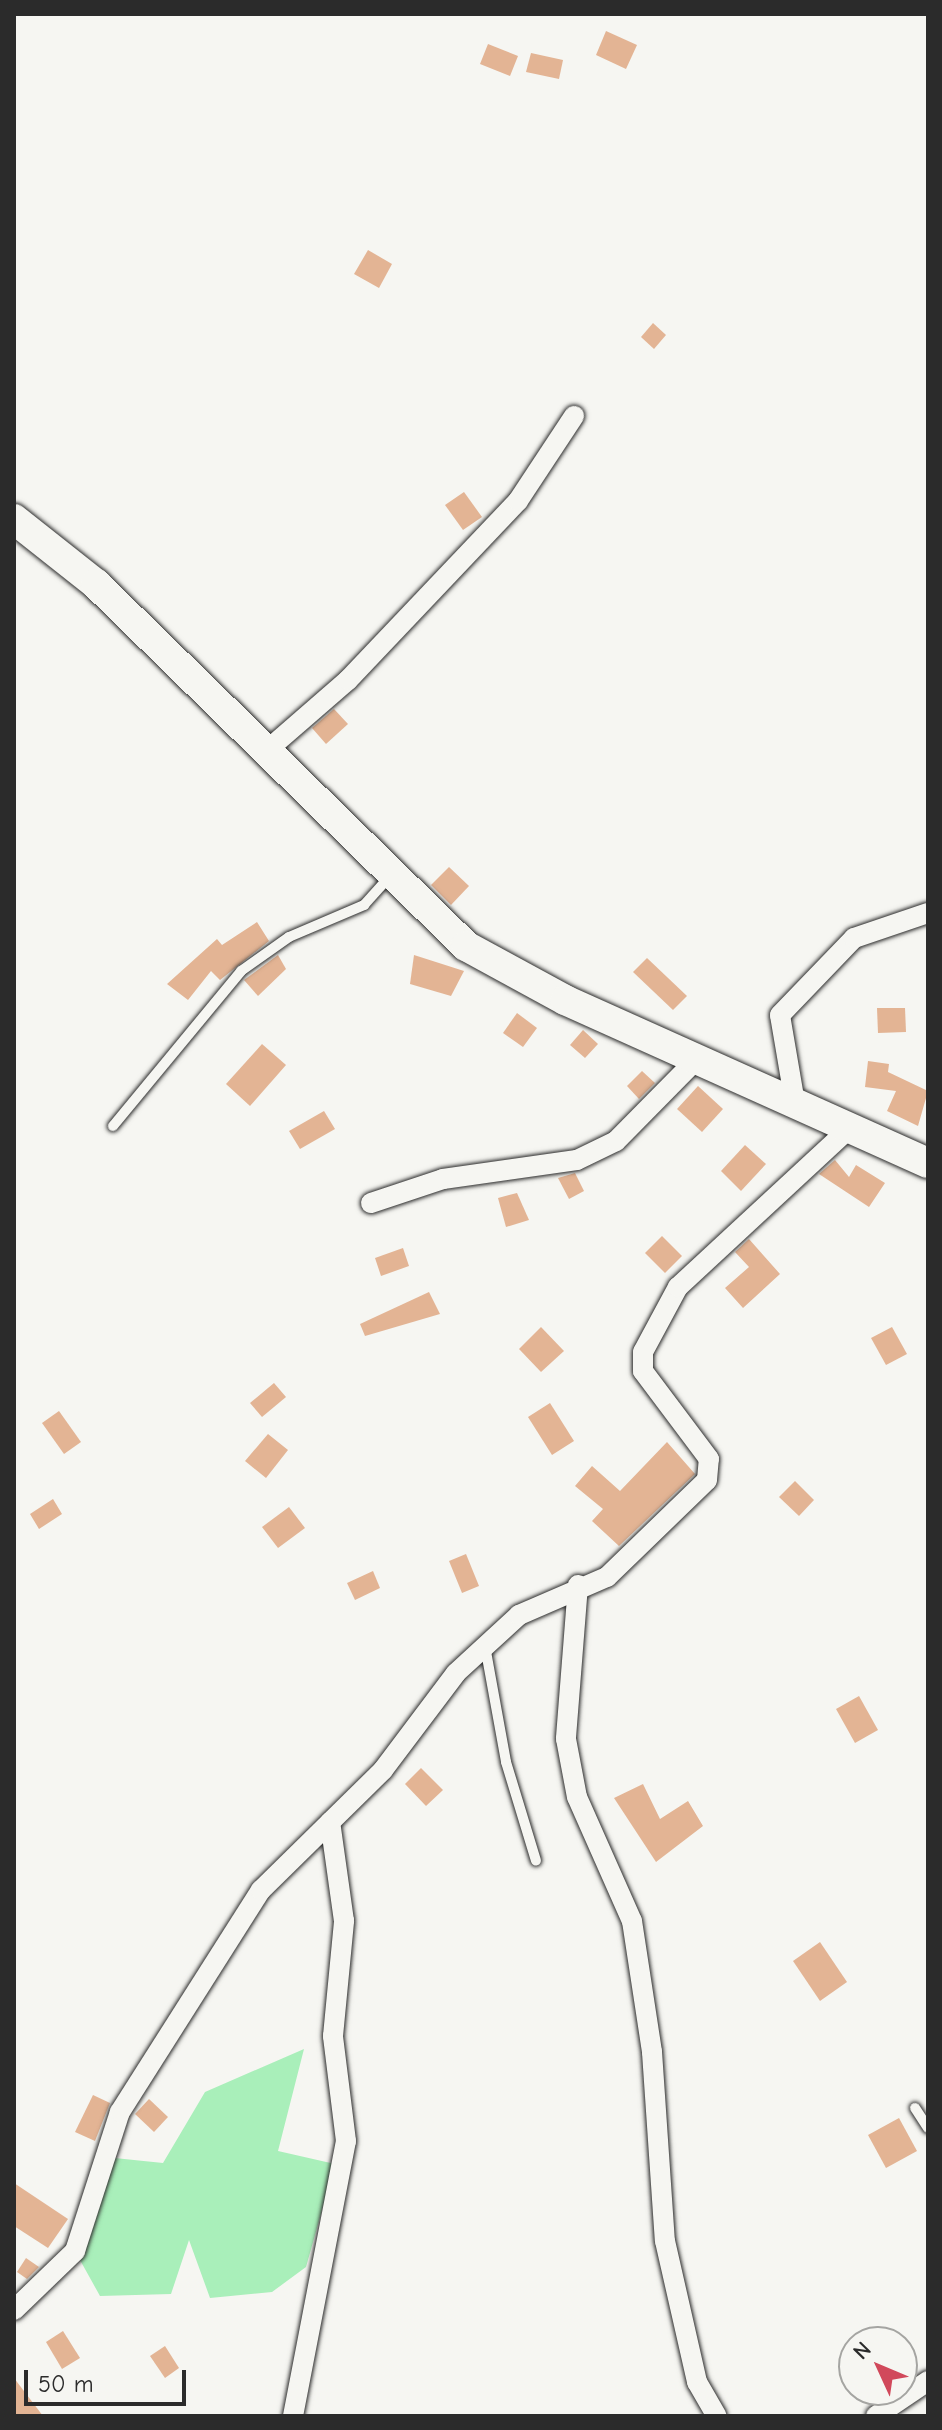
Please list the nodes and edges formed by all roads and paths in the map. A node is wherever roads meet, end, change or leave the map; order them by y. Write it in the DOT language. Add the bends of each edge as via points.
graph roads {
  1 [pos="574,416"];
  2 [pos="14,519"];
  3 [pos="264,753"];
  4 [pos="391,874"];
  5 [pos="928,913"];
  6 [pos="697,1059"];
  7 [pos="795,1103"];
  8 [pos="113,1126"];
  9 [pos="850,1128"];
  10 [pos="928,1163"];
  11 [pos="371,1203"];
  12 [pos="578,1585"];
  13 [pos="485,1646"];
  14 [pos="330,1822"];
  15 [pos="536,1861"];
  16 [pos="915,2108"];
  17 [pos="928,2128"];
  18 [pos="14,2310"];
  19 [pos="928,2381"];
  20 [pos="293,2416"];
  21 [pos="717,2416"];
  22 [pos="876,2416"];
  1 -- 3 [label="street" via="518,501 348,680"];
  2 -- 3 [label="main road" via="96,584"];
  3 -- 4 [label="main road"];
  4 -- 6 [label="main road" via="466,946"];
  4 -- 8 [label="lane" via="364,905 289,937 241,971"];
  5 -- 7 [label="street" via="854,938 780,1015"];
  6 -- 7 [label="main road"];
  6 -- 11 [label="street" via="616,1141 577,1160 443,1179"];
  7 -- 9 [label="main road"];
  9 -- 10 [label="main road"];
  9 -- 12 [label="street" via="757,1207 662,1311 643,1371 709,1459 707,1480 607,1577"];
  12 -- 13 [label="street" via="519,1615"];
  12 -- 21 [label="street" via="566,1739 577,1797 632,1921 652,2052 665,2241 697,2382"];
  13 -- 14 [label="street"];
  13 -- 15 [label="lane" via="506,1762"];
  14 -- 18 [label="street" via="261,1890 232,1933 120,2112 75,2251"];
  14 -- 20 [label="street" via="344,1921 333,2036 346,2141"];
  16 -- 17 [label="lane"];
  19 -- 22 [label="street"];
}
